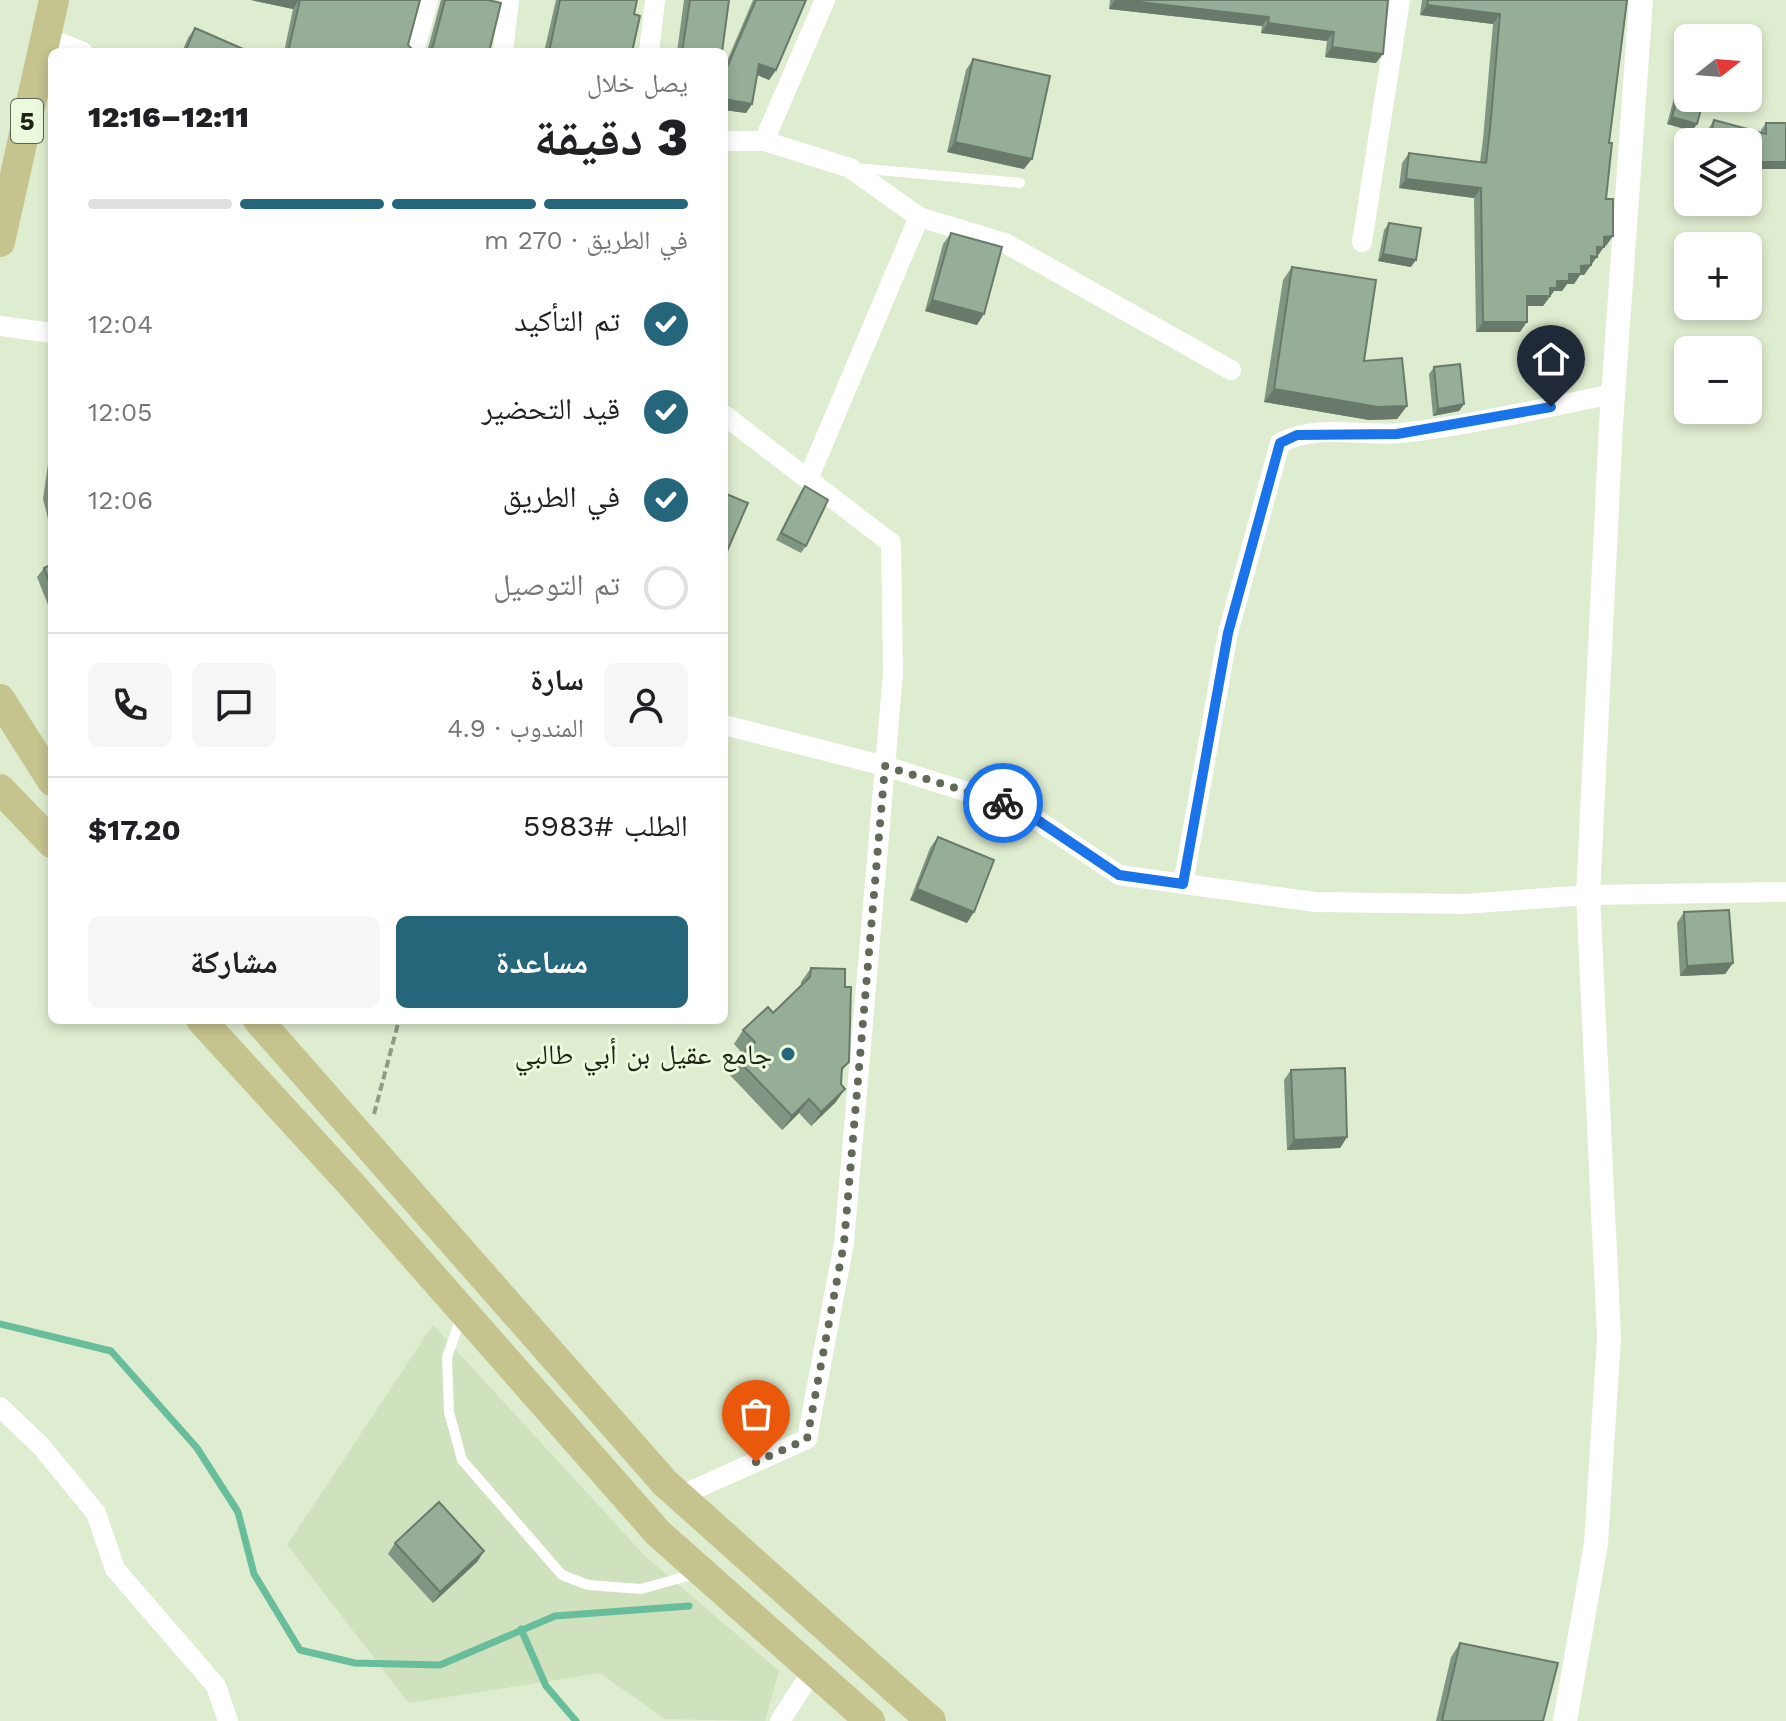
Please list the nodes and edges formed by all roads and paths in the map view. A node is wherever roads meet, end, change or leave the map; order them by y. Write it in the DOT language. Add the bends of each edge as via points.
graph roads {
  1 [pos="54,0"];
  2 [pos="428,0"];
  3 [pos="509,0"];
  4 [pos="655,0"];
  5 [pos="825,0"];
  6 [pos="1400,0"];
  7 [pos="1641,0"];
  8 [pos="46,37"];
  9 [pos="73,48"];
  10 [pos="415,48"];
  11 [pos="503,48"];
  12 [pos="649,48"];
  13 [pos="728,141"];
  14 [pos="764,141"];
  15 [pos="850,168"];
  16 [pos="1020,183"];
  17 [pos="919,217"];
  18 [pos="0,242"];
  19 [pos="1362,242"];
  20 [pos="0,326"];
  21 [pos="48,332"];
  22 [pos="1231,370"];
  23 [pos="1613,394"];
  24 [pos="728,418"];
  25 [pos="808,479"];
  26 [pos="0,699"];
  27 [pos="728,726"];
  28 [pos="885,766"];
  29 [pos="48,775"];
  30 [pos="0,789"];
  31 [pos="48,839"];
  32 [pos="1183,884"];
  33 [pos="1786,892"];
  34 [pos="1588,895"];
  35 [pos="205,1024"];
  36 [pos="262,1024"];
  37 [pos="398,1024"];
  38 [pos="366,1143"];
  39 [pos="463,1312"];
  40 [pos="0,1407"];
  41 [pos="680,1496"];
  42 [pos="703,1572"];
  43 [pos="813,1670"];
  44 [pos="228,1721"];
  45 [pos="780,1721"];
  46 [pos="870,1721"];
  47 [pos="931,1721"];
  48 [pos="1565,1721"];
  1 -- 8 [label="main road, 5"];
  2 -- 10 [label="street"];
  3 -- 11 [label="street"];
  4 -- 12 [label="street"];
  5 -- 14 [label="street"];
  6 -- 19 [label="street"];
  7 -- 23 [label="street"];
  8 -- 9 [label="street"];
  8 -- 18 [label="main road, 5"];
  13 -- 14 [label="street"];
  14 -- 15 [label="street"];
  15 -- 16 [label="lane"];
  15 -- 17 [label="street"];
  17 -- 22 [label="street" via="1005,243"];
  17 -- 25 [label="street"];
  20 -- 21 [label="street"];
  23 -- 32 [label="street" via="1458,426 1397,434 1297,435 1280,443 1228,633"];
  23 -- 34 [label="street"];
  24 -- 25 [label="street"];
  25 -- 28 [label="street" via="891,543 893,673"];
  26 -- 29 [label="main road"];
  27 -- 28 [label="street"];
  28 -- 32 [label="street" via="1021,809 1119,875"];
  28 -- 41 [label="street" via="844,1243 807,1439"];
  30 -- 31 [label="main road"];
  32 -- 34 [label="street" via="1315,902 1464,904"];
  33 -- 34 [label="street"];
  34 -- 48 [label="street" via="1609,1337 1596,1544"];
  35 -- 39 [label="main road"];
  36 -- 38 [label="main road"];
  37 -- 38 [label="path"];
  38 -- 41 [label="main road"];
  39 -- 42 [label="main road" via="658,1533"];
  39 -- 42 [label="lane" via="447,1357 449,1412 462,1460 562,1575 588,1585 641,1589"];
  40 -- 44 [label="street" via="40,1445 96,1513 115,1569 216,1686"];
  41 -- 47 [label="main road"];
  42 -- 43 [label="main road"];
  43 -- 45 [label="street"];
  43 -- 46 [label="main road"];
}
